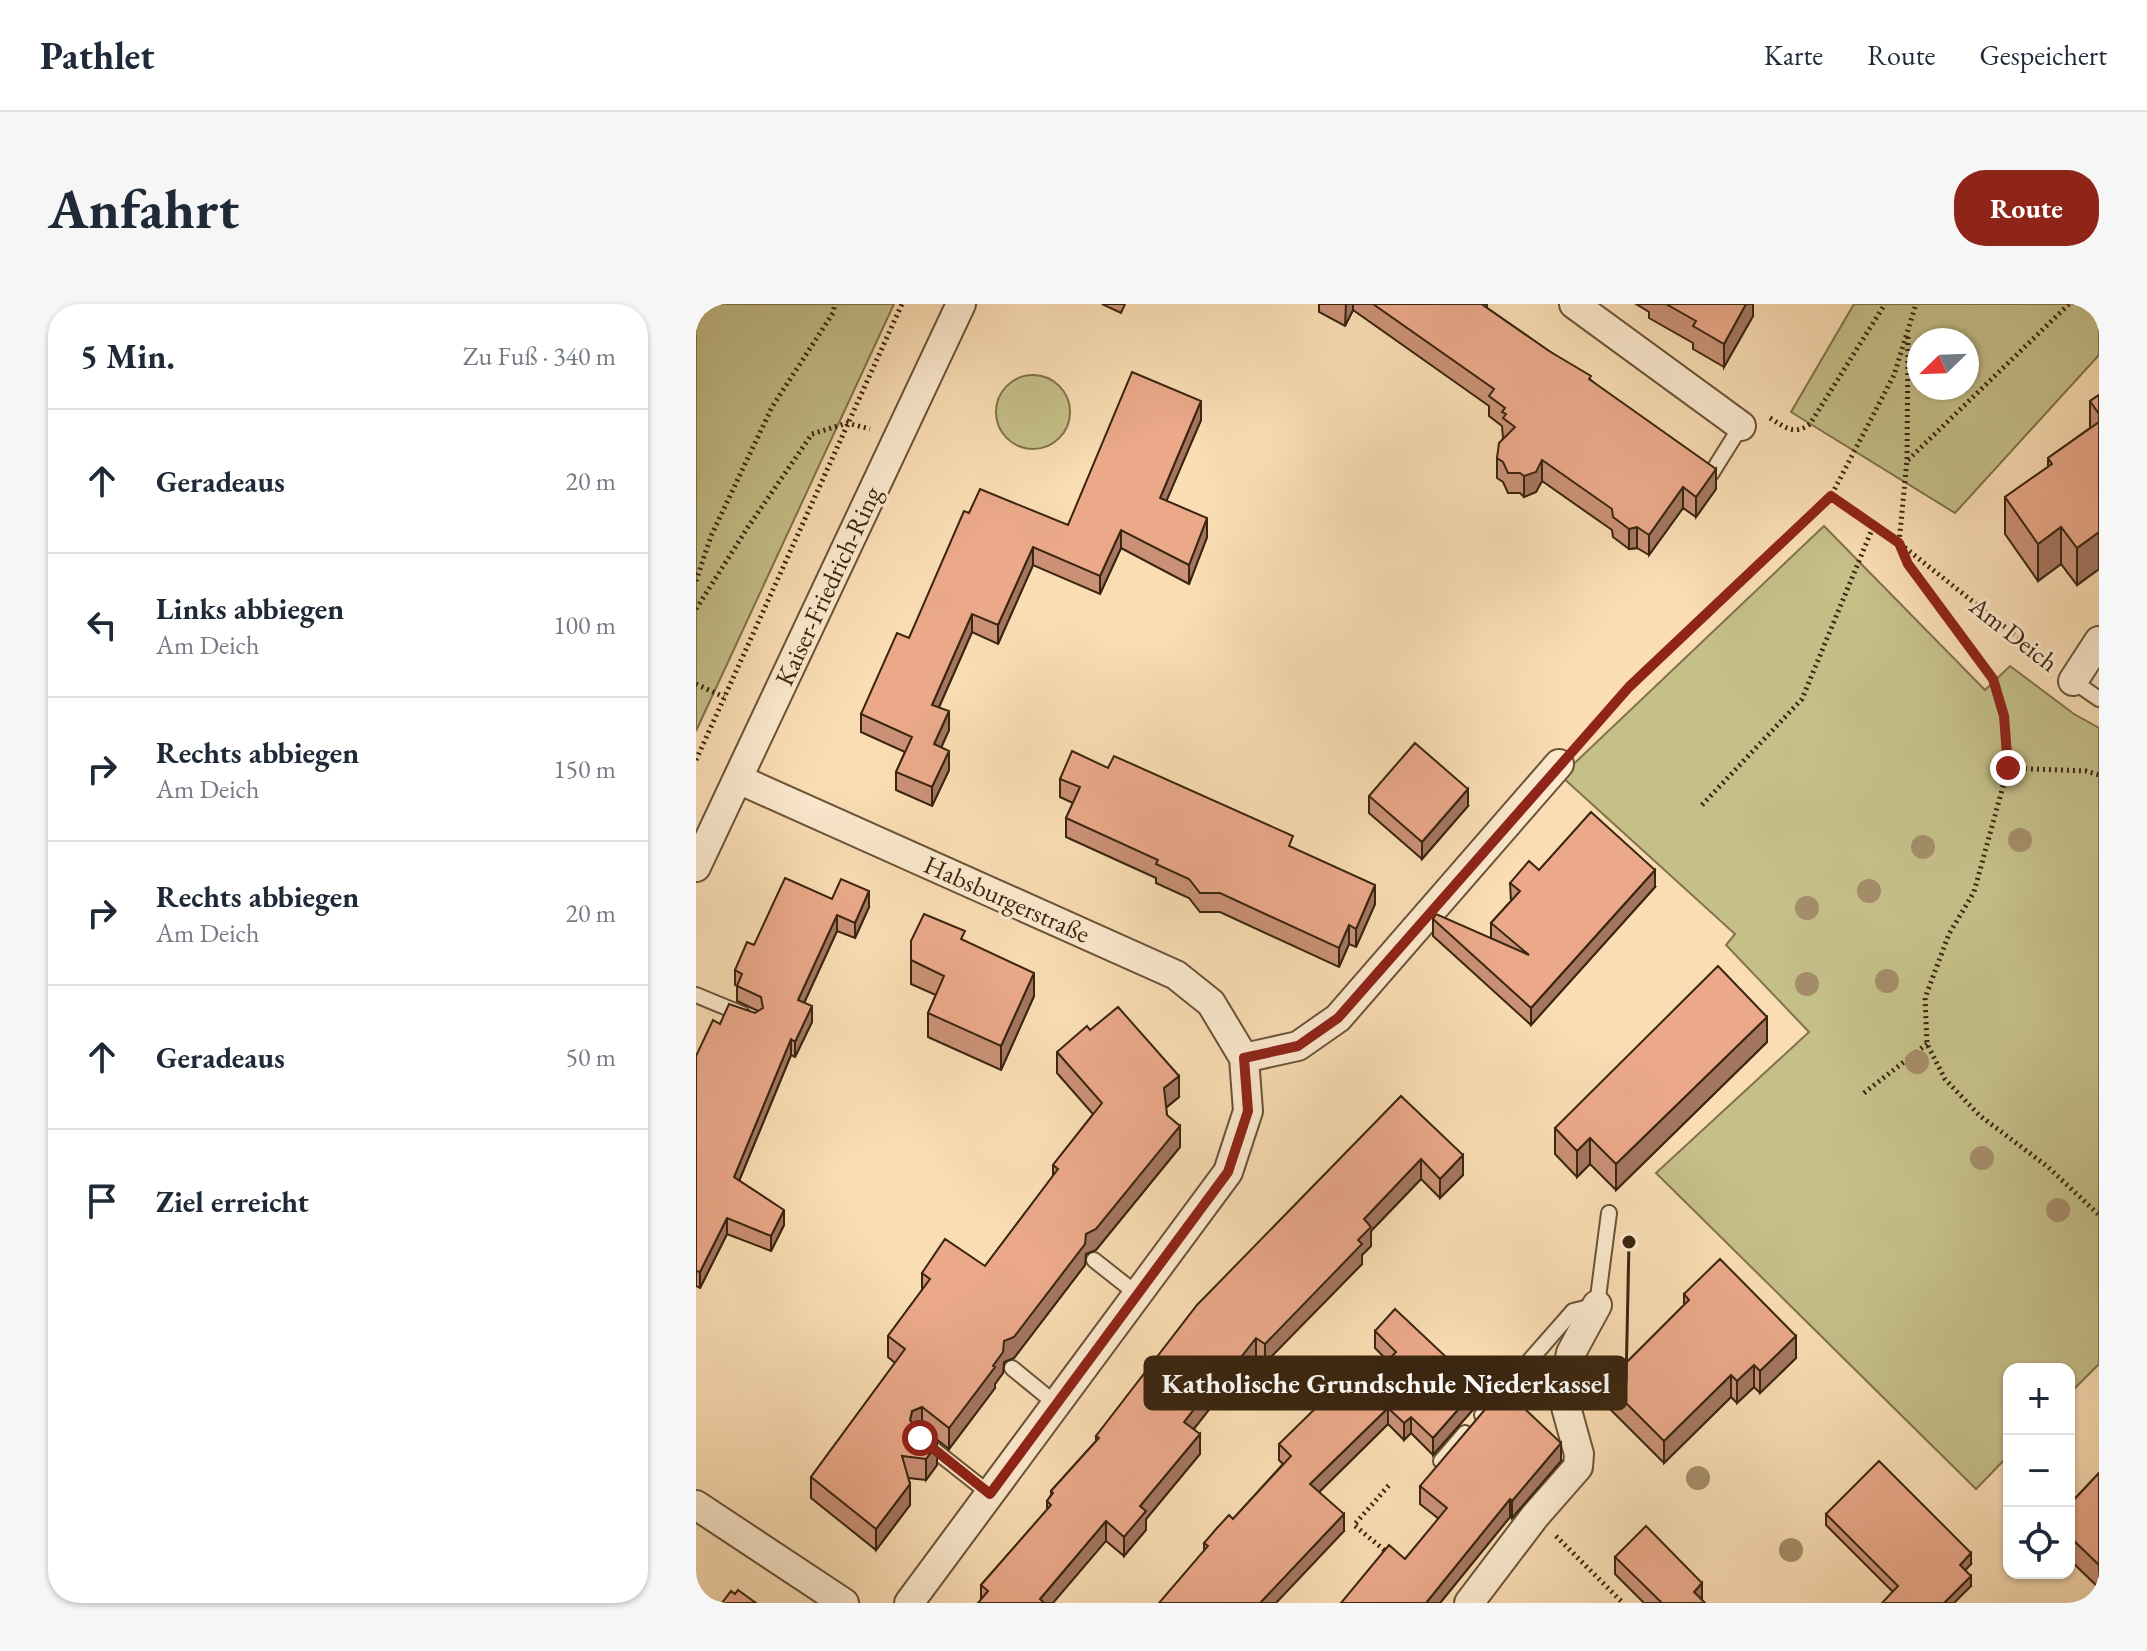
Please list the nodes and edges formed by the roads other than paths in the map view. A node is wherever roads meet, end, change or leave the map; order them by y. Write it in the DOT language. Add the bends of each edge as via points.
graph roads {
  1 [pos="961,304"];
  2 [pos="1574,304"];
  3 [pos="1741,426"];
  4 [pos="1711,474"];
  5 [pos="2099,641"];
  6 [pos="2073,681"];
  7 [pos="2099,699"];
  8 [pos="1559,764"];
  9 [pos="738,779"];
  10 [pos="696,867"];
  11 [pos="696,995"];
  12 [pos="754,1019"];
  13 [pos="1244,1058"];
  14 [pos="1609,1213"];
  15 [pos="1094,1260"];
  16 [pos="1137,1294"];
  17 [pos="1597,1305"];
  18 [pos="1012,1368"];
  19 [pos="1056,1404"];
  20 [pos="920,1438"];
  21 [pos="1441,1461"];
  22 [pos="990,1494"];
  23 [pos="696,1505"];
  24 [pos="844,1603"];
  25 [pos="909,1603"];
  26 [pos="1469,1603"];
  1 -- 9 [label="street, Kaiser-Friedrich-Ring"];
  2 -- 3 [label="street"];
  3 -- 4 [label="lane"];
  5 -- 6 [label="street"];
  6 -- 7 [label="lane"];
  8 -- 13 [label="street" via="1338,1018 1298,1046"];
  9 -- 10 [label="street, Kaiser-Friedrich-Ring"];
  9 -- 13 [label="street, Habsburgerstraße" via="1176,975 1211,1003"];
  11 -- 12 [label="lane"];
  13 -- 16 [label="street" via="1248,1111 1228,1172"];
  14 -- 17 [label="lane"];
  15 -- 16 [label="lane"];
  16 -- 19 [label="street"];
  17 -- 21 [label="lane" via="1573,1311"];
  17 -- 26 [label="street" via="1571,1353 1565,1381 1578,1467"];
  18 -- 19 [label="lane"];
  19 -- 22 [label="street"];
  20 -- 22 [label="lane"];
  22 -- 25 [label="street"];
  23 -- 24 [label="street"];
}
